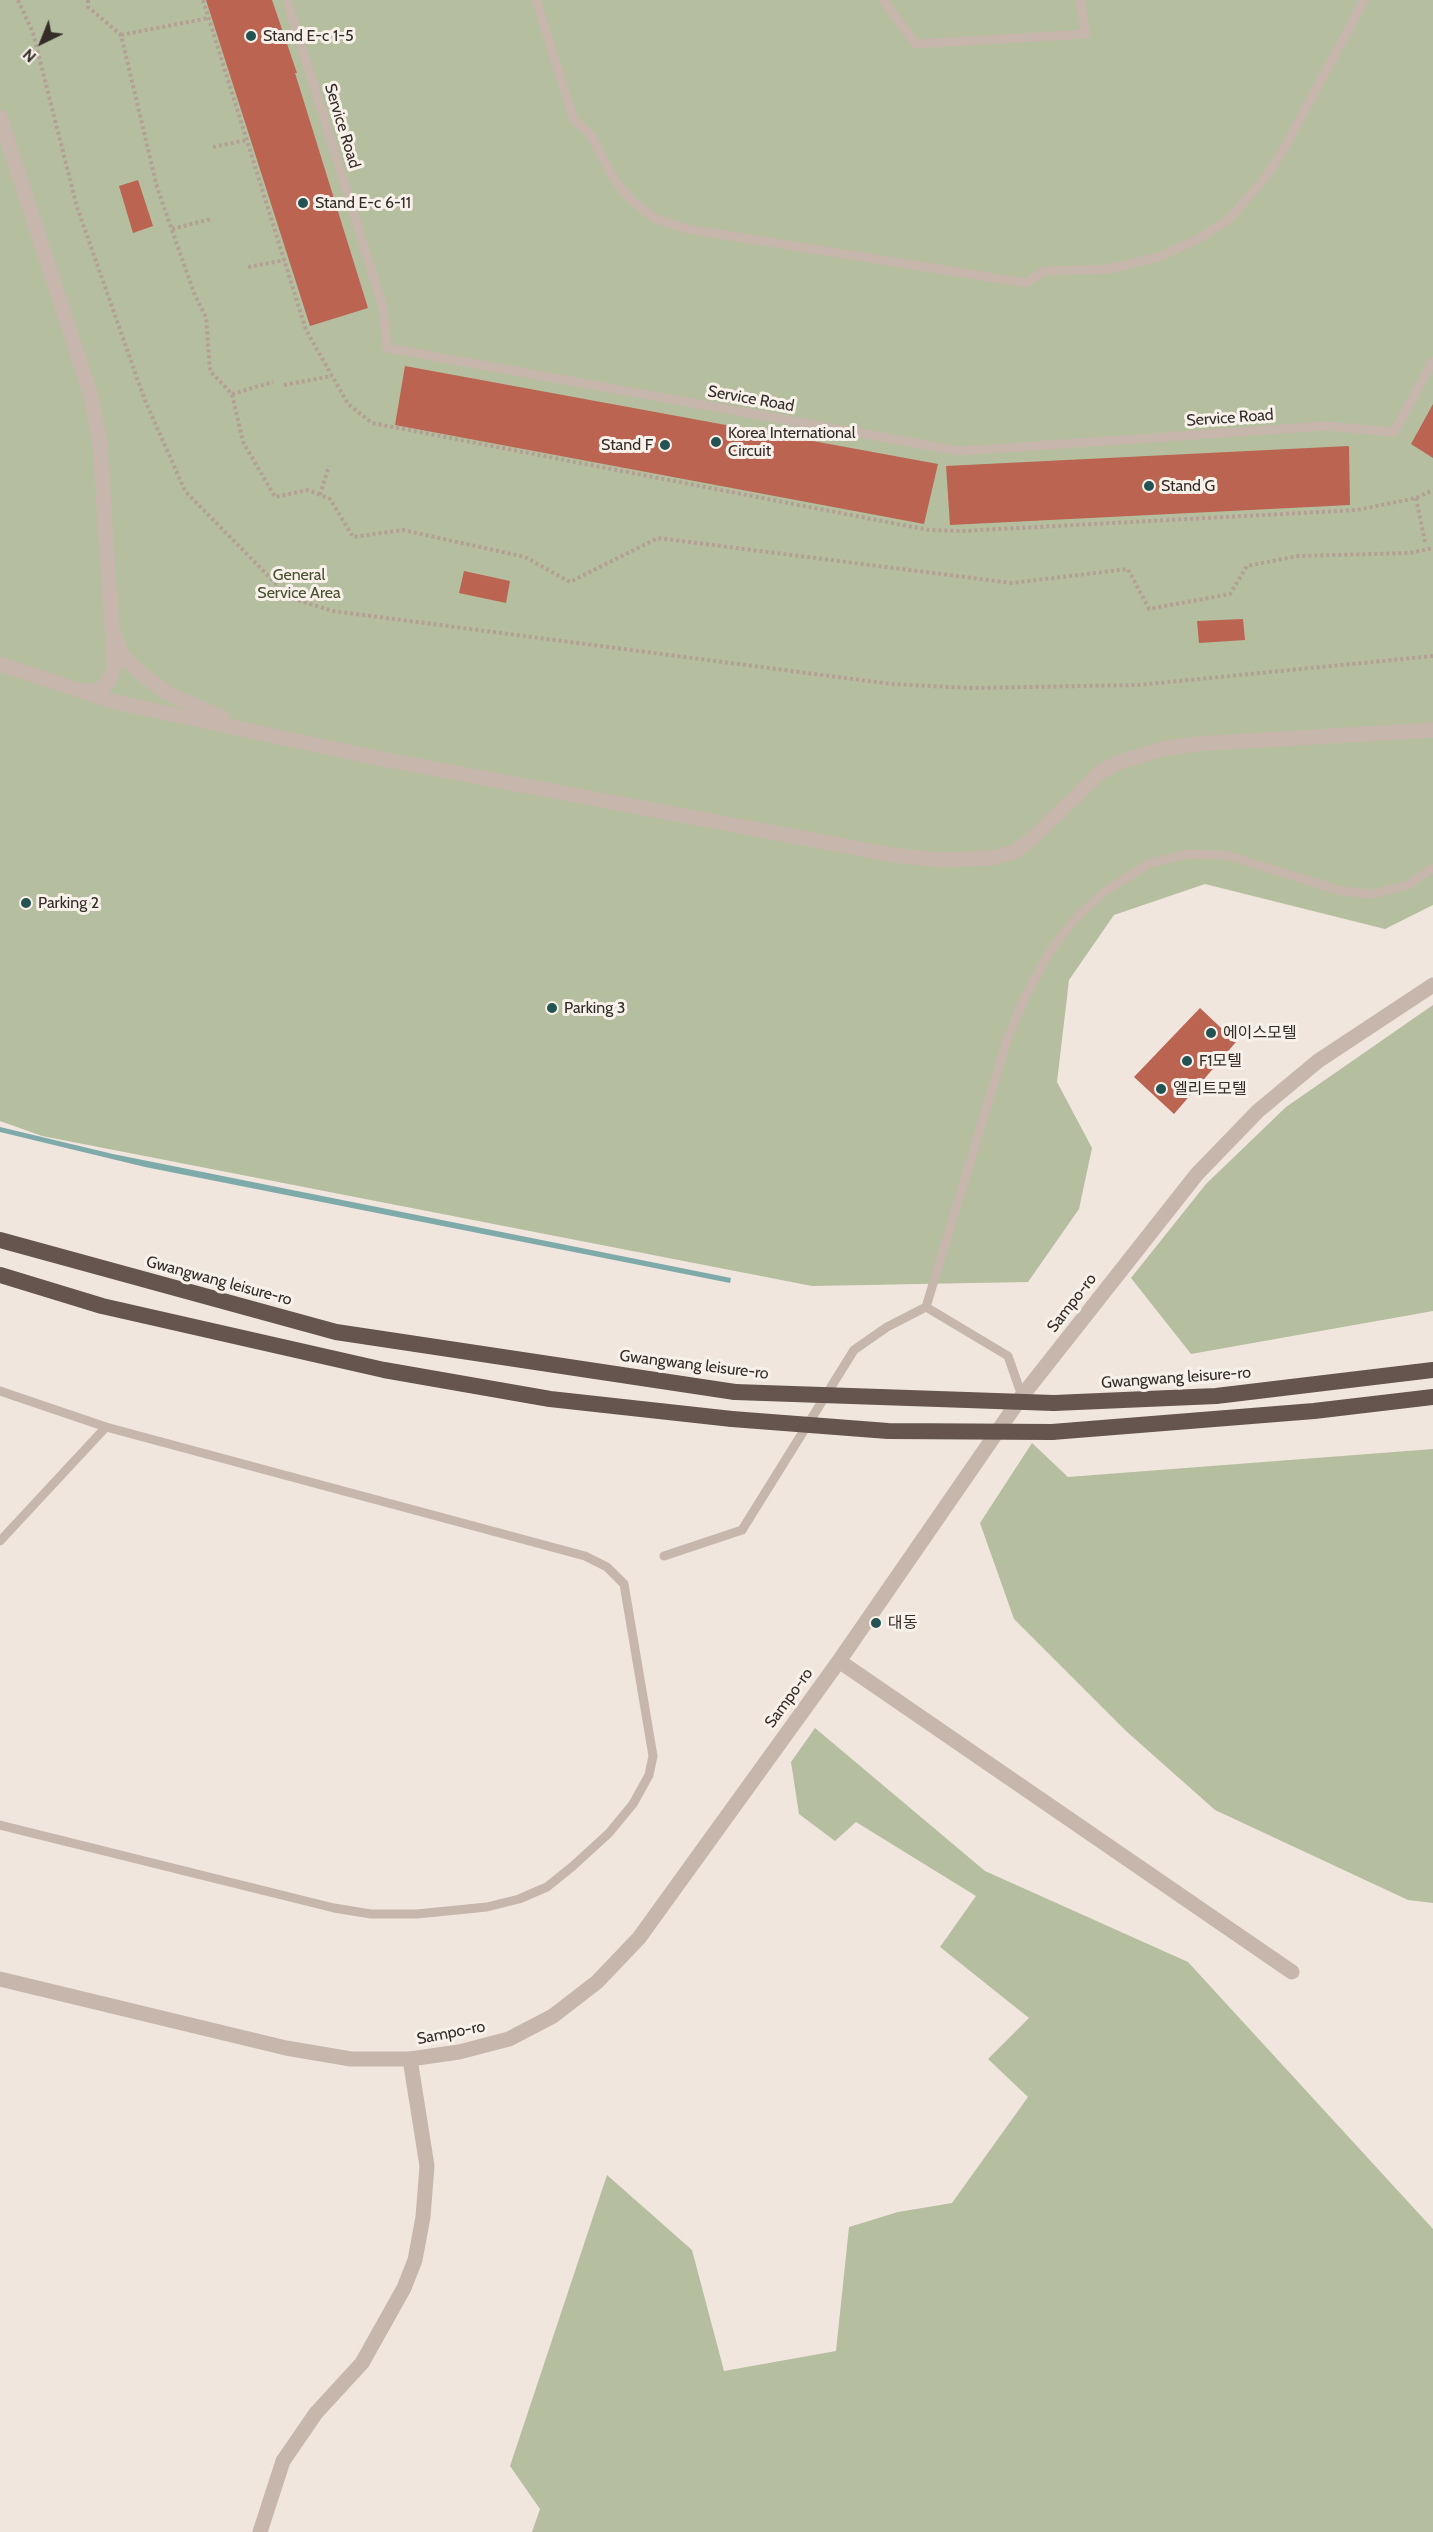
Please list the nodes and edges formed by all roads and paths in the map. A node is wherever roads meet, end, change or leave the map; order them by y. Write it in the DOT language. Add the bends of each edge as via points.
graph roads {
  1 [pos="18,0"];
  2 [pos="88,0"];
  3 [pos="287,0"];
  4 [pos="536,0"];
  5 [pos="884,0"];
  6 [pos="1080,0"];
  7 [pos="1364,0"];
  8 [pos="209,18"];
  9 [pos="121,35"];
  10 [pos="0,117"];
  11 [pos="247,140"];
  12 [pos="213,147"];
  13 [pos="211,219"];
  14 [pos="172,229"];
  15 [pos="285,260"];
  16 [pos="248,267"];
  17 [pos="1433,362"];
  18 [pos="333,376"];
  19 [pos="273,382"];
  20 [pos="284,385"];
  21 [pos="232,394"];
  22 [pos="329,466"];
  23 [pos="320,495"];
  24 [pos="1416,498"];
  25 [pos="1425,542"];
  26 [pos="1433,548"];
  27 [pos="112,629"];
  28 [pos="1433,656"];
  29 [pos="0,664"];
  30 [pos="82,691"];
  31 [pos="1433,730"];
  32 [pos="253,731"];
  33 [pos="1433,868"];
  34 [pos="1433,985"];
  35 [pos="0,1240"];
  36 [pos="0,1275"];
  37 [pos="926,1307"];
  38 [pos="1433,1370"];
  39 [pos="0,1391"];
  40 [pos="1022,1396"];
  41 [pos="1433,1397"];
  42 [pos="106,1427"];
  43 [pos="0,1541"];
  44 [pos="664,1556"];
  45 [pos="839,1660"];
  46 [pos="0,1825"];
  47 [pos="1292,1972"];
  48 [pos="0,1978"];
  49 [pos="410,2059"];
  50 [pos="260,2532"];
  1 -- 28 [label="path" via="33,33 78,207 144,398 185,491 290,598 333,611 902,685 1138,685"];
  2 -- 9 [label="path" via="88,7"];
  3 -- 17 [label="lane, Service Road" via="383,307 387,348 959,451 1325,426 1394,432"];
  4 -- 7 [label="lane" via="574,120 591,135 615,181 654,218 687,229 1026,282 1044,271 1108,269 1159,257 1229,219 1251,197 1275,163"];
  5 -- 6 [label="lane" via="916,44 1086,34"];
  8 -- 9 [label="path"];
  9 -- 14 [label="path" via="157,187"];
  10 -- 27 [label="street" via="91,396 100,444"];
  11 -- 12 [label="path"];
  13 -- 14 [label="path"];
  14 -- 21 [label="path" via="206,317 210,371"];
  15 -- 16 [label="path"];
  18 -- 20 [label="path"];
  19 -- 21 [label="path"];
  21 -- 23 [label="path" via="243,442 275,497 308,490"];
  22 -- 23 [label="path"];
  23 -- 26 [label="path" via="330,499 353,537 403,530 525,557 570,582 658,538 1012,582 1128,570 1149,609 1230,594 1247,566 1298,556 1410,553"];
  24 -- 25 [label="path"];
  27 -- 30 [label="street" via="114,668 108,682 99,690"];
  27 -- 32 [label="street" via="123,657 167,693"];
  29 -- 30 [label="street"];
  30 -- 32 [label="street" via="115,702"];
  31 -- 32 [label="street" via="1162,749 1099,773 1014,852 992,858 941,860 893,855"];
  33 -- 37 [label="lane" via="1408,885 1374,894 1341,891 1226,855 1189,854 1150,863 1104,892 1075,919 1050,951 1025,997 1007,1040"];
  34 -- 40 [label="street, Sampo-ro" via="1318,1061 1258,1111 1197,1174"];
  35 -- 38 [label="highway, Gwangwang leisure-ro, bridge" via="336,1332 735,1392 1054,1403 1216,1396"];
  36 -- 41 [label="highway, bridge" via="102,1306 384,1370 550,1399 732,1419 888,1431 1052,1432 1314,1411"];
  37 -- 40 [label="lane" via="1008,1356"];
  37 -- 44 [label="lane" via="854,1350 742,1530"];
  39 -- 42 [label="lane"];
  40 -- 45 [label="street, Sampo-ro"];
  42 -- 43 [label="lane"];
  42 -- 46 [label="lane" via="585,1556 607,1567 624,1584 652,1738 649,1775 633,1804 609,1833 547,1887 487,1907 417,1914 371,1914 334,1908"];
  45 -- 47 [label="street"];
  45 -- 49 [label="street, Sampo-ro" via="639,1938 597,1982 553,2016 509,2039"];
  48 -- 49 [label="street, Sampo-ro" via="286,2048 351,2059"];
  49 -- 50 [label="street" via="427,2166 415,2260 404,2288 362,2363 316,2413 283,2462"];
}
